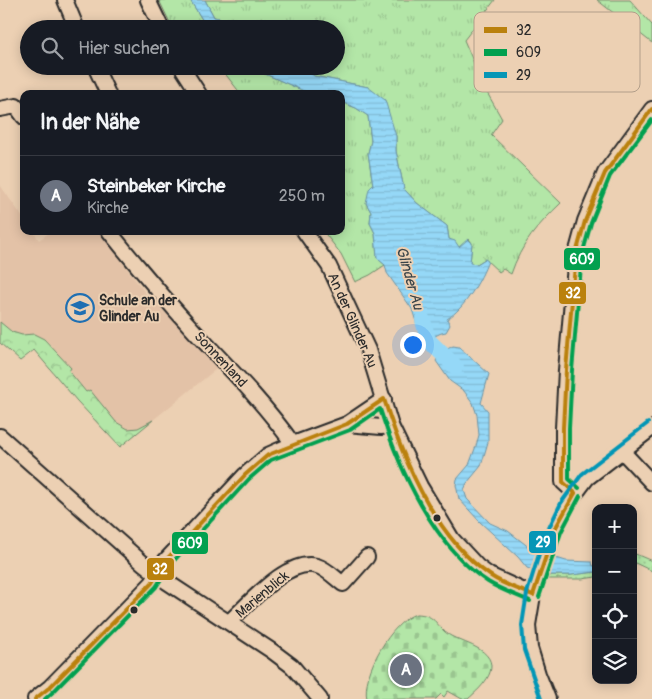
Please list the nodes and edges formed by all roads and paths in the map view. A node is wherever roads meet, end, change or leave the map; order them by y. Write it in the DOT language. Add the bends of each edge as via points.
graph roads {
  1 [pos="65,0"];
  2 [pos="148,0"];
  3 [pos="73,20"];
  4 [pos="158,20"];
  5 [pos="99,75"];
  6 [pos="187,75"];
  7 [pos="106,90"];
  8 [pos="196,90"];
  9 [pos="0,109"];
  10 [pos="652,109"];
  11 [pos="20,112"];
  12 [pos="112,235"];
  13 [pos="307,235"];
  14 [pos="384,399"];
  15 [pos="347,424"];
  16 [pos="391,426"];
  17 [pos="652,428"];
  18 [pos="0,436"];
  19 [pos="292,444"];
  20 [pos="622,451"];
  21 [pos="652,484"];
  22 [pos="575,493"];
  23 [pos="367,557"];
  24 [pos="158,573"];
  25 [pos="533,594"];
  26 [pos="228,622"];
  27 [pos="35,699"];
  28 [pos="320,699"];
  29 [pos="548,699"];
  1 -- 3 [label="street"];
  2 -- 4 [label="street"];
  5 -- 7 [label="street"];
  6 -- 8 [label="street"];
  9 -- 11 [label="street" via="16,106"];
  10 -- 22 [label="street" via="605,173 585,221 576,254 563,428 563,482"];
  12 -- 19 [label="street, Sonnenland" via="160,293 276,419"];
  13 -- 14 [label="street, An der Glinder Au" via="329,266 368,350"];
  14 -- 15 [label="street"];
  14 -- 16 [label="street, An der Glinder Au"];
  15 -- 16 [label="street"];
  15 -- 19 [label="street"];
  16 -- 25 [label="street, An der Glinder Au" via="420,486 452,539 489,575"];
  17 -- 20 [label="street"];
  18 -- 24 [label="street"];
  19 -- 24 [label="street" via="268,455 245,474 165,561"];
  20 -- 21 [label="street"];
  20 -- 22 [label="street" via="587,478"];
  22 -- 25 [label="street" via="558,521"];
  23 -- 26 [label="street, Marienblick" via="343,584 320,566 306,564 290,569"];
  24 -- 26 [label="street"];
  24 -- 27 [label="street" via="152,583"];
  25 -- 29 [label="street" via="528,636"];
  26 -- 28 [label="street" via="292,666"];
}
